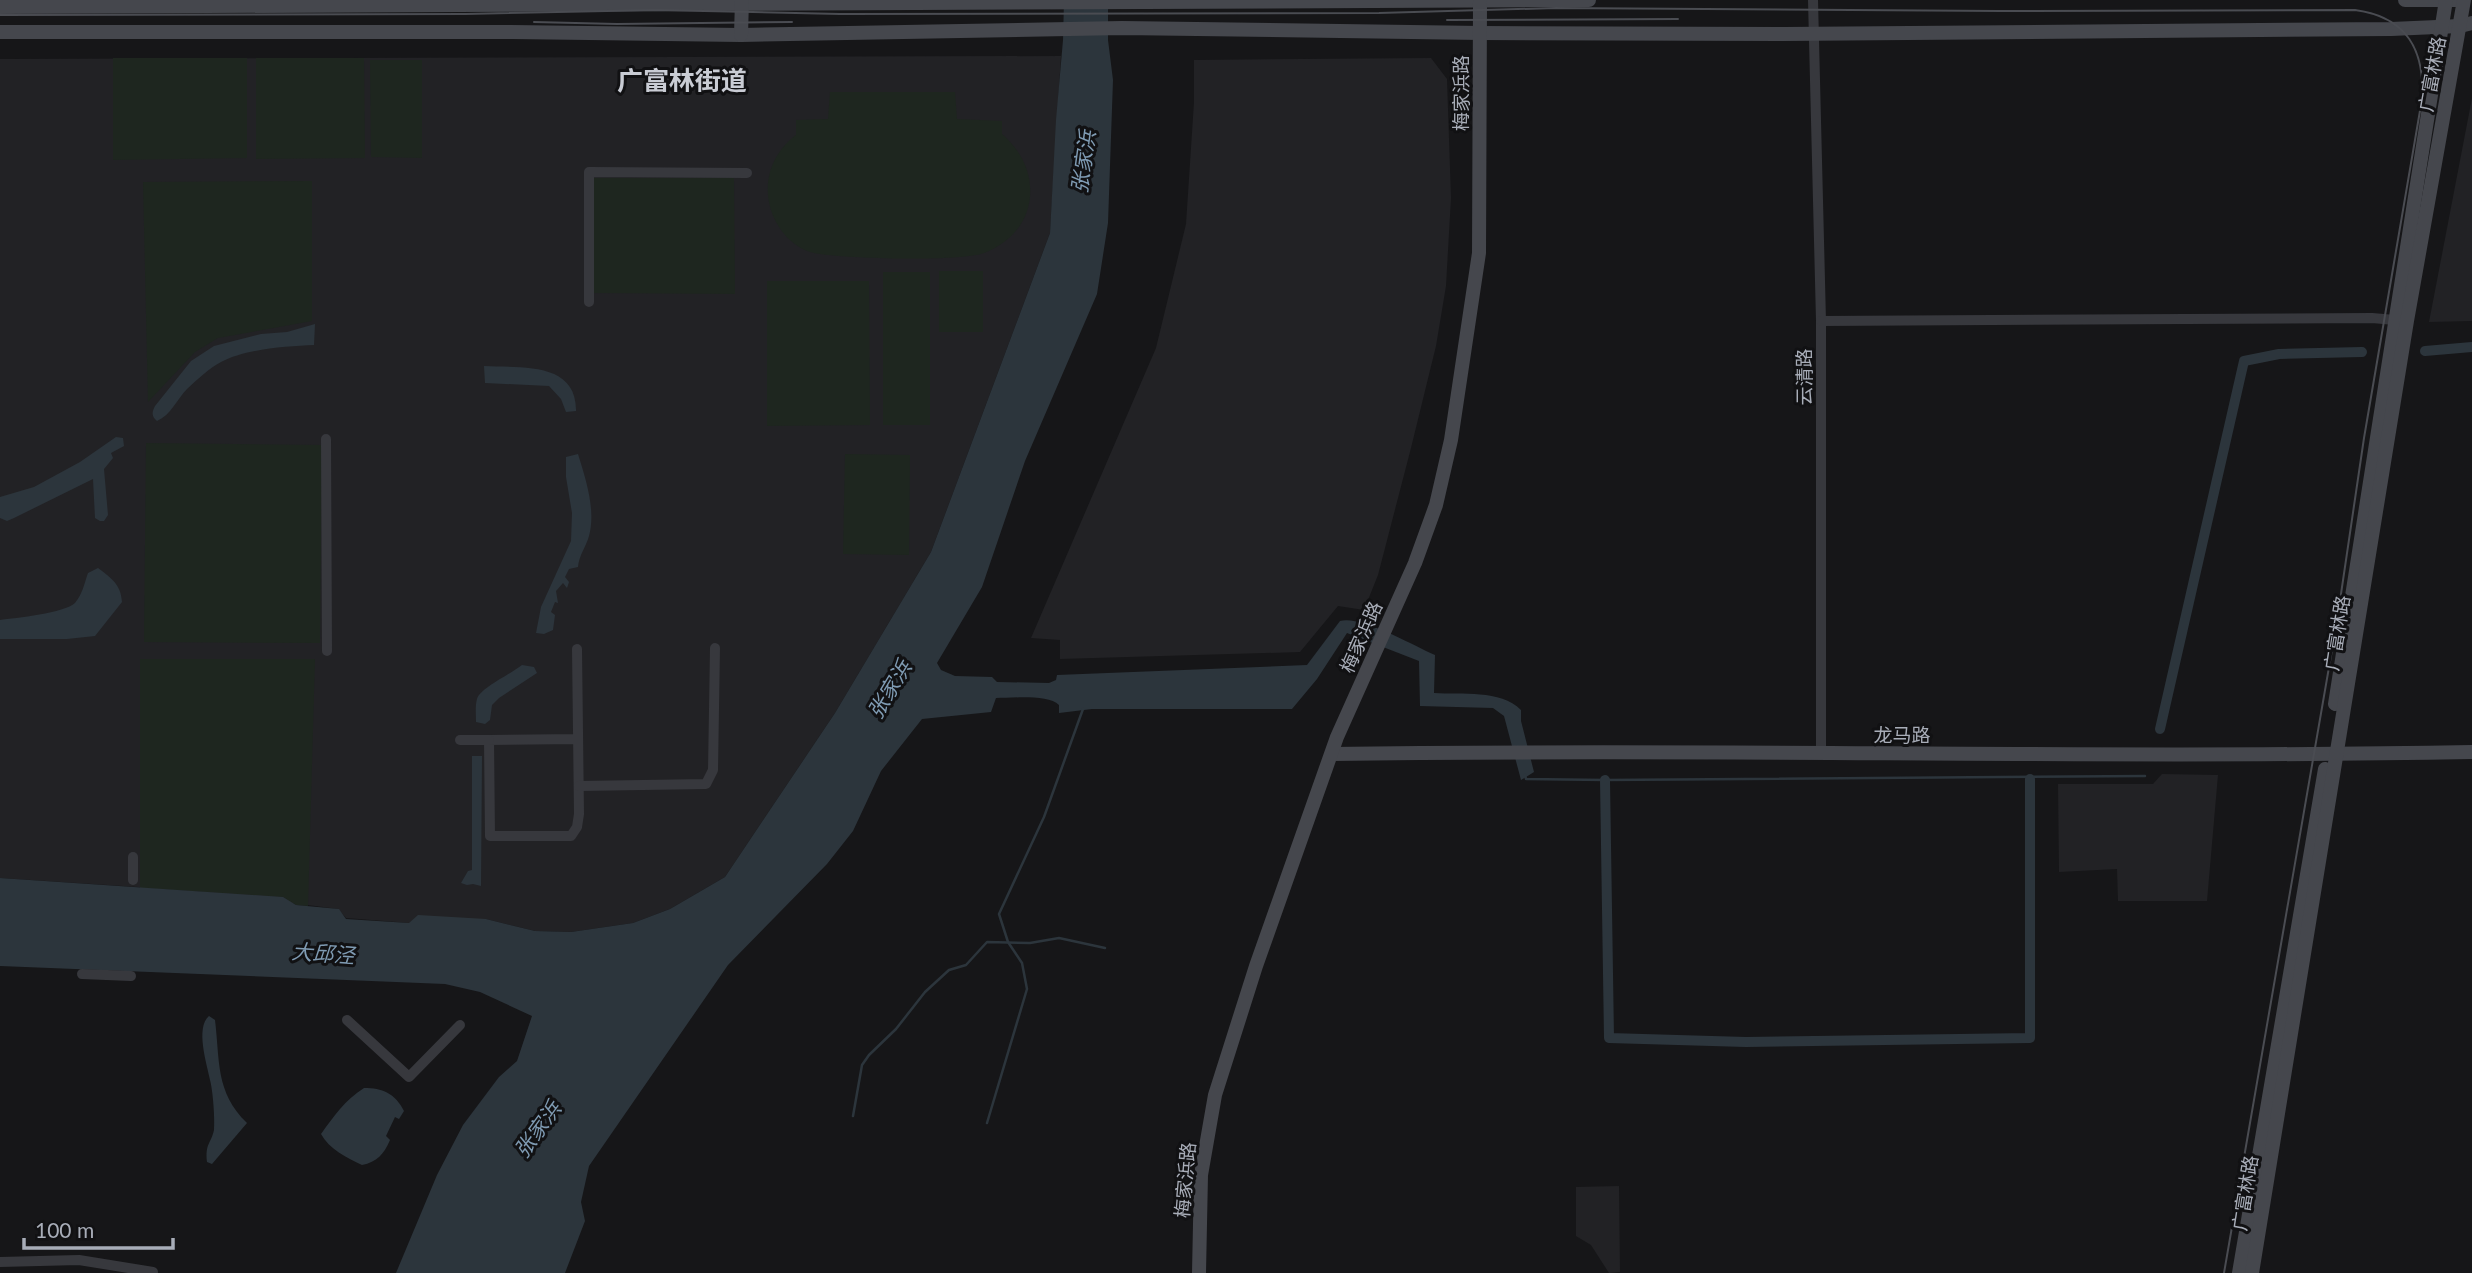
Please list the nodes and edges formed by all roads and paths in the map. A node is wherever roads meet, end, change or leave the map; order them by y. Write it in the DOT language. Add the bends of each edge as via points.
graph roads {
  1 [pos="1589,0"];
  2 [pos="1813,0"];
  3 [pos="2405,0"];
  4 [pos="2446,0"];
  5 [pos="2464,0"];
  6 [pos="2472,0"];
  7 [pos="741,2"];
  8 [pos="1480,2"];
  9 [pos="0,7"];
  10 [pos="2466,24"];
  11 [pos="2441,27"];
  12 [pos="0,32"];
  13 [pos="1481,33"];
  14 [pos="1814,34"];
  15 [pos="741,35"];
  16 [pos="747,173"];
  17 [pos="589,302"];
  18 [pos="2395,320"];
  19 [pos="1821,321"];
  20 [pos="326,439"];
  21 [pos="715,648"];
  22 [pos="577,649"];
  23 [pos="327,651"];
  24 [pos="578,739"];
  25 [pos="460,740"];
  26 [pos="489,740"];
  27 [pos="2472,752"];
  28 [pos="1332,754"];
  29 [pos="1821,754"];
  30 [pos="2332,754"];
  31 [pos="579,786"];
  32 [pos="133,857"];
  33 [pos="133,880"];
  34 [pos="82,974"];
  35 [pos="131,976"];
  36 [pos="347,1020"];
  37 [pos="460,1025"];
  38 [pos="0,1262"];
  39 [pos="153,1272"];
  40 [pos="1199,1273"];
  41 [pos="2239,1273"];
  42 [pos="2252,1273"];
  1 -- 8 [label="main road"];
  2 -- 14 [label="street, 云清路"];
  3 -- 4 [label="main road"];
  4 -- 5 [label="main road"];
  4 -- 11 [label="main road, 广富林路"];
  5 -- 6 [label="main road"];
  5 -- 10 [label="main road, 广富林路"];
  7 -- 8 [label="main road"];
  7 -- 9 [label="main road"];
  7 -- 15 [label="main road"];
  8 -- 13 [label="main road, 梅家浜路"];
  10 -- 11 [label="main road"];
  10 -- 30 [label="main road, 广富林路" via="2407,321"];
  11 -- 14 [label="main road"];
  11 -- 18 [label="main road, 广富林路"];
  12 -- 15 [label="main road"];
  13 -- 14 [label="main road"];
  13 -- 15 [label="main road" via="1053,28"];
  13 -- 28 [label="main road, 梅家浜路" via="1479,253 1451,440 1436,505 1415,564"];
  14 -- 19 [label="street, 云清路"];
  16 -- 17 [label="street" via="589,172"];
  18 -- 19 [label="street"];
  18 -- 30 [label="main road, 广富林路"];
  19 -- 29 [label="street, 云清路"];
  20 -- 23 [label="street"];
  21 -- 31 [label="street" via="713,770 706,784"];
  22 -- 24 [label="street"];
  24 -- 26 [label="street"];
  24 -- 31 [label="street"];
  25 -- 26 [label="street"];
  26 -- 31 [label="street" via="490,836 571,836 578,827"];
  27 -- 30 [label="main road, 龙马路"];
  28 -- 29 [label="main road, 龙马路"];
  28 -- 40 [label="main road, 梅家浜路" via="1215,1095 1201,1175"];
  29 -- 30 [label="main road, 龙马路"];
  30 -- 41 [label="main road, 广富林路"];
  30 -- 42 [label="main road, 广富林路"];
  32 -- 33 [label="street"];
  34 -- 35 [label="street"];
  36 -- 37 [label="street" via="409,1077"];
  38 -- 39 [label="street" via="79,1260"];
}
